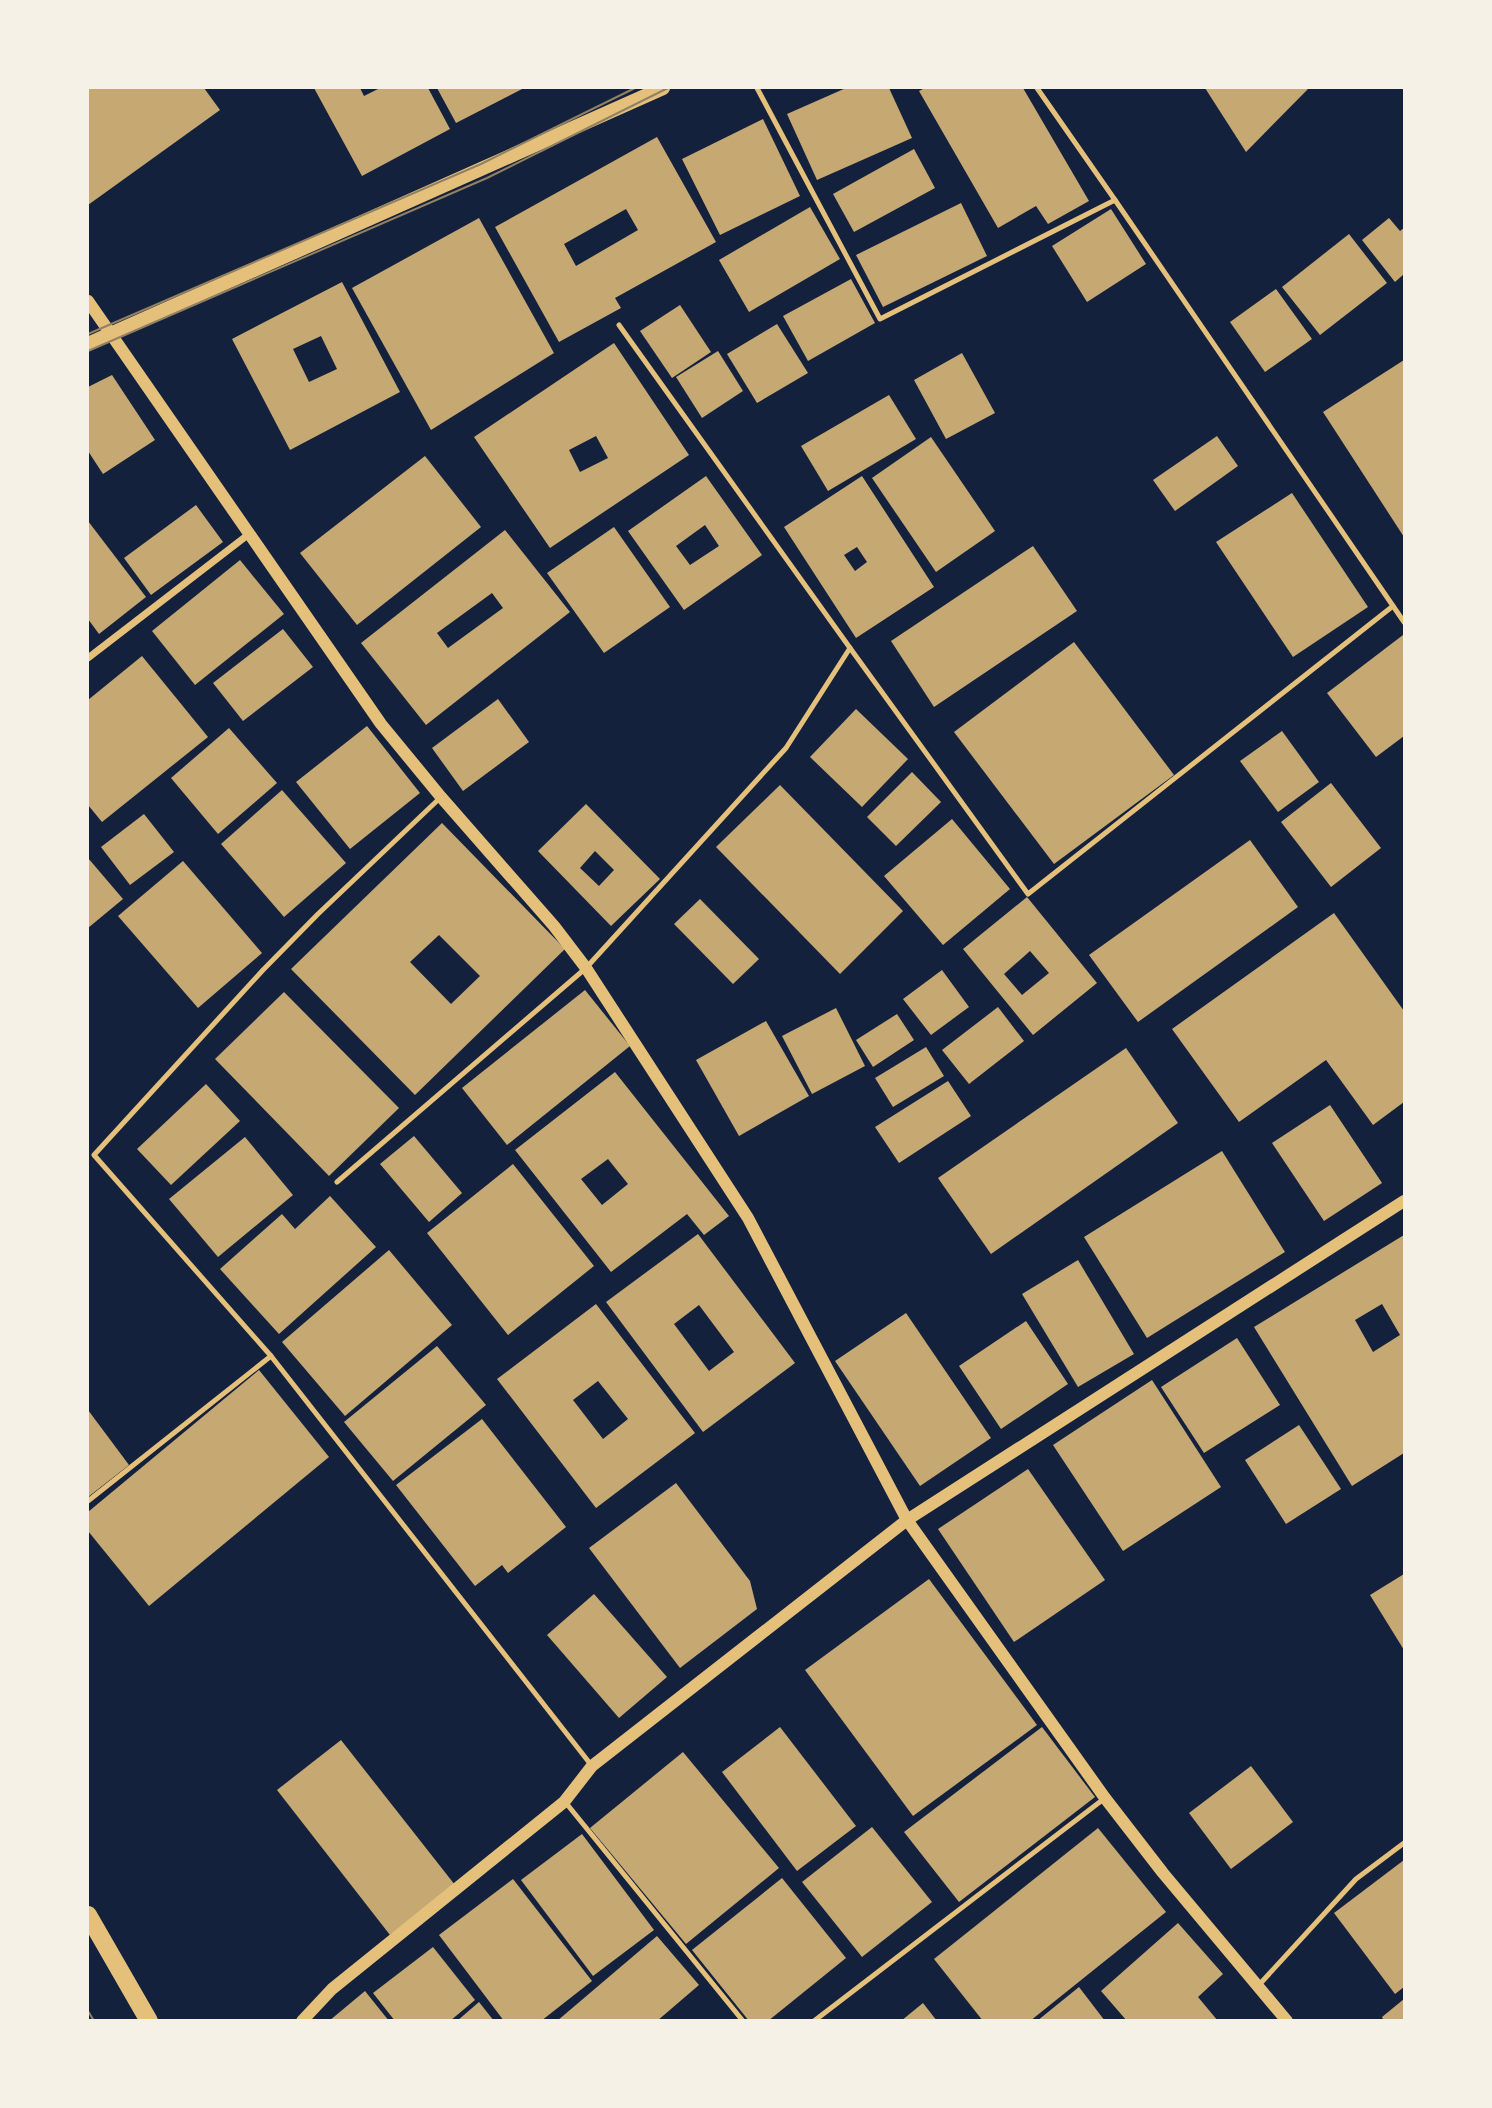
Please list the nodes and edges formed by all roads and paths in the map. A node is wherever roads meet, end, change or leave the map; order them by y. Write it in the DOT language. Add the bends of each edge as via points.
graph roads {
  1 [pos="663,88"];
  2 [pos="757,88"];
  3 [pos="1037,88"];
  4 [pos="1115,200"];
  5 [pos="88,301"];
  6 [pos="619,325"];
  7 [pos="110,332"];
  8 [pos="88,344"];
  9 [pos="249,534"];
  10 [pos="1393,606"];
  11 [pos="1405,622"];
  12 [pos="850,649"];
  13 [pos="88,658"];
  14 [pos="440,797"];
  15 [pos="586,968"];
  16 [pos="93,1154"];
  17 [pos="88,1160"];
  18 [pos="337,1182"];
  19 [pos="1405,1201"];
  20 [pos="271,1356"];
  21 [pos="88,1501"];
  22 [pos="906,1520"];
  23 [pos="592,1766"];
  24 [pos="1105,1798"];
  25 [pos="564,1802"];
  26 [pos="1405,1843"];
  27 [pos="88,1915"];
  28 [pos="1258,1986"];
  29 [pos="149,2021"];
  30 [pos="302,2021"];
  31 [pos="743,2021"];
  32 [pos="814,2021"];
  33 [pos="1287,2021"];
  1 -- 7 [label="main road"];
  2 -- 4 [label="lane" via="880,318"];
  3 -- 4 [label="lane"];
  4 -- 10 [label="lane"];
  5 -- 7 [label="street"];
  6 -- 12 [label="lane"];
  7 -- 8 [label="main road"];
  7 -- 9 [label="street"];
  9 -- 13 [label="street"];
  9 -- 14 [label="street" via="381,723"];
  10 -- 11 [label="lane"];
  10 -- 12 [label="lane" via="1028,894"];
  12 -- 15 [label="lane" via="786,748"];
  14 -- 15 [label="street"];
  14 -- 16 [label="lane" via="263,970"];
  15 -- 18 [label="lane"];
  15 -- 22 [label="street" via="748,1218"];
  16 -- 17 [label="lane"];
  16 -- 20 [label="lane"];
  19 -- 22 [label="street"];
  20 -- 21 [label="lane"];
  20 -- 23 [label="lane"];
  22 -- 23 [label="street"];
  22 -- 24 [label="street"];
  23 -- 25 [label="street"];
  24 -- 28 [label="street"];
  24 -- 32 [label="lane"];
  25 -- 30 [label="street" via="331,1989"];
  25 -- 31 [label="lane"];
  26 -- 28 [label="lane" via="1356,1879"];
  27 -- 29 [label="main road"];
  28 -- 33 [label="street"];
}
